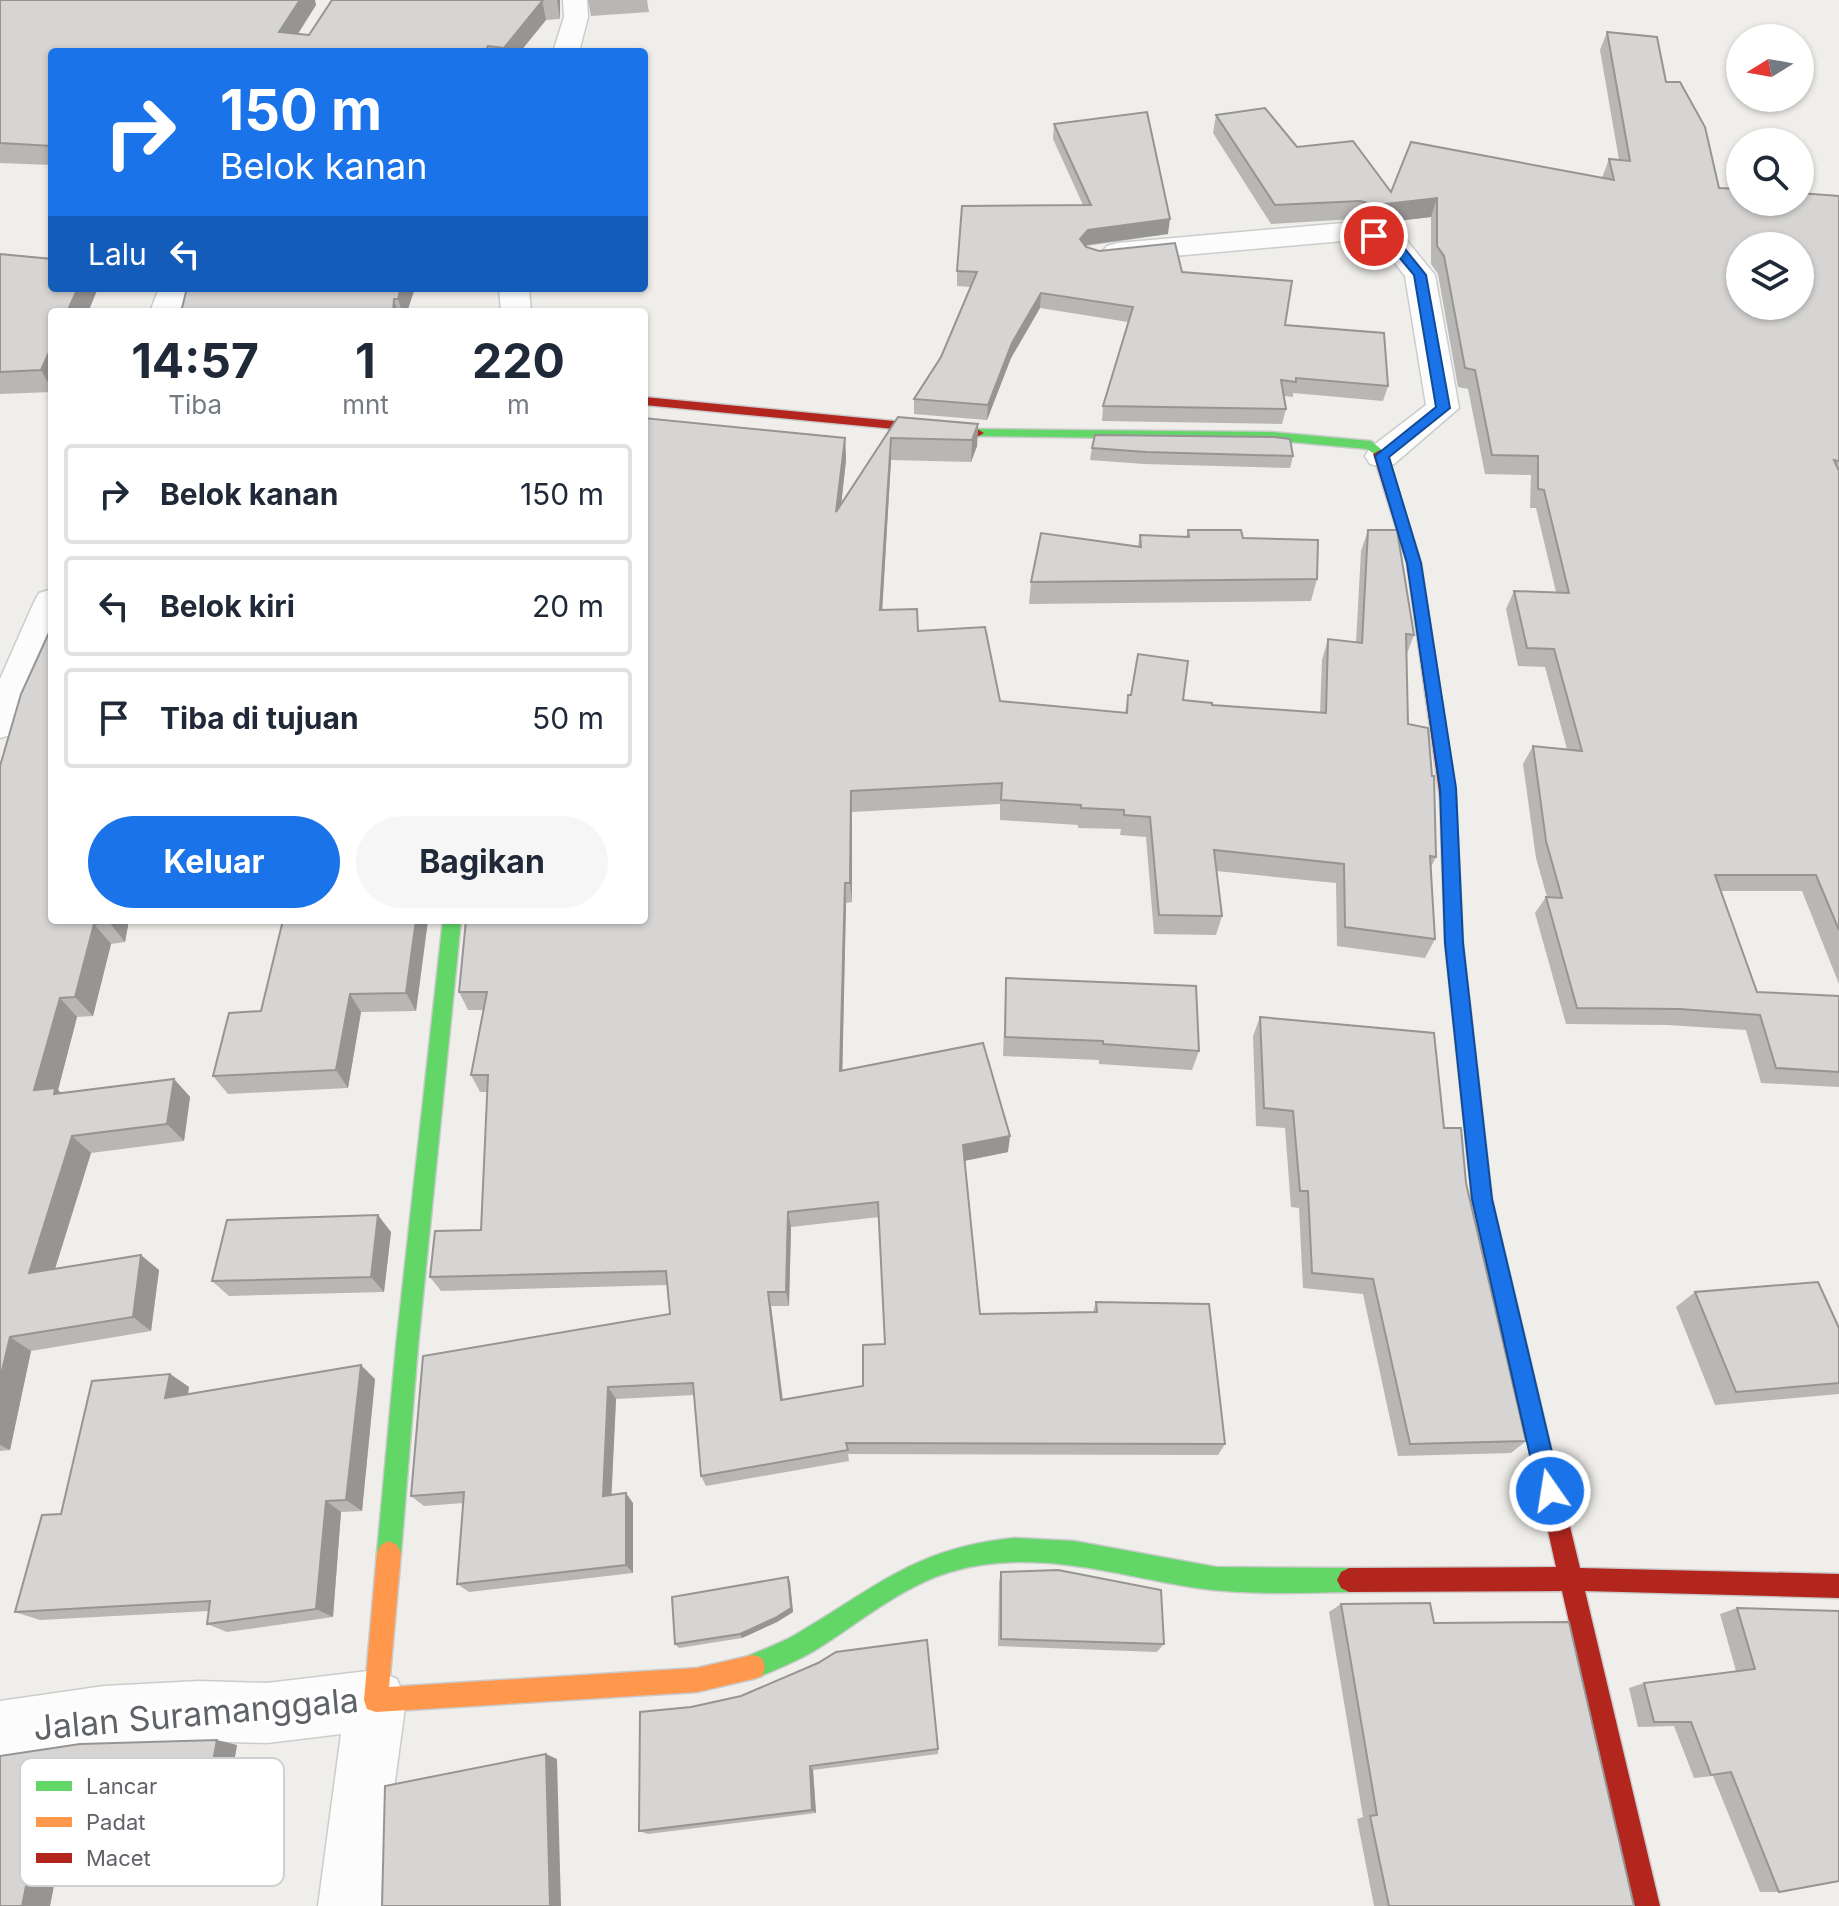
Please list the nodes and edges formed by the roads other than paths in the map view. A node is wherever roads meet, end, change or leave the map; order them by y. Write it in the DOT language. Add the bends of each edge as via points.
graph roads {
  1 [pos="575,0"];
  2 [pos="567,48"];
  3 [pos="1097,254"];
  4 [pos="648,401"];
  5 [pos="1382,456"];
  6 [pos="48,611"];
  7 [pos="0,724"];
  8 [pos="452,924"];
  9 [pos="1570,1579"];
  10 [pos="1839,1586"];
  11 [pos="376,1700"];
  12 [pos="0,1731"];
  13 [pos="350,1906"];
  14 [pos="1647,1906"];
  1 -- 2 [label="street"];
  3 -- 5 [label="street" via="1355,231 1393,242 1420,275 1443,408"];
  4 -- 5 [label="street" via="978,433 1271,436 1371,445"];
  5 -- 9 [label="street" via="1414,563 1448,788 1454,943 1482,1199"];
  6 -- 7 [label="street"];
  8 -- 11 [label="street"];
  9 -- 10 [label="street"];
  9 -- 11 [label="street" via="1250,1581 1054,1548 1001,1550 916,1572 799,1646 745,1670 697,1680"];
  9 -- 14 [label="street"];
  11 -- 12 [label="street, Jalan Suramanggala" via="267,1713 104,1716"];
  11 -- 13 [label="street, Jalan Suramanggala"];
}
